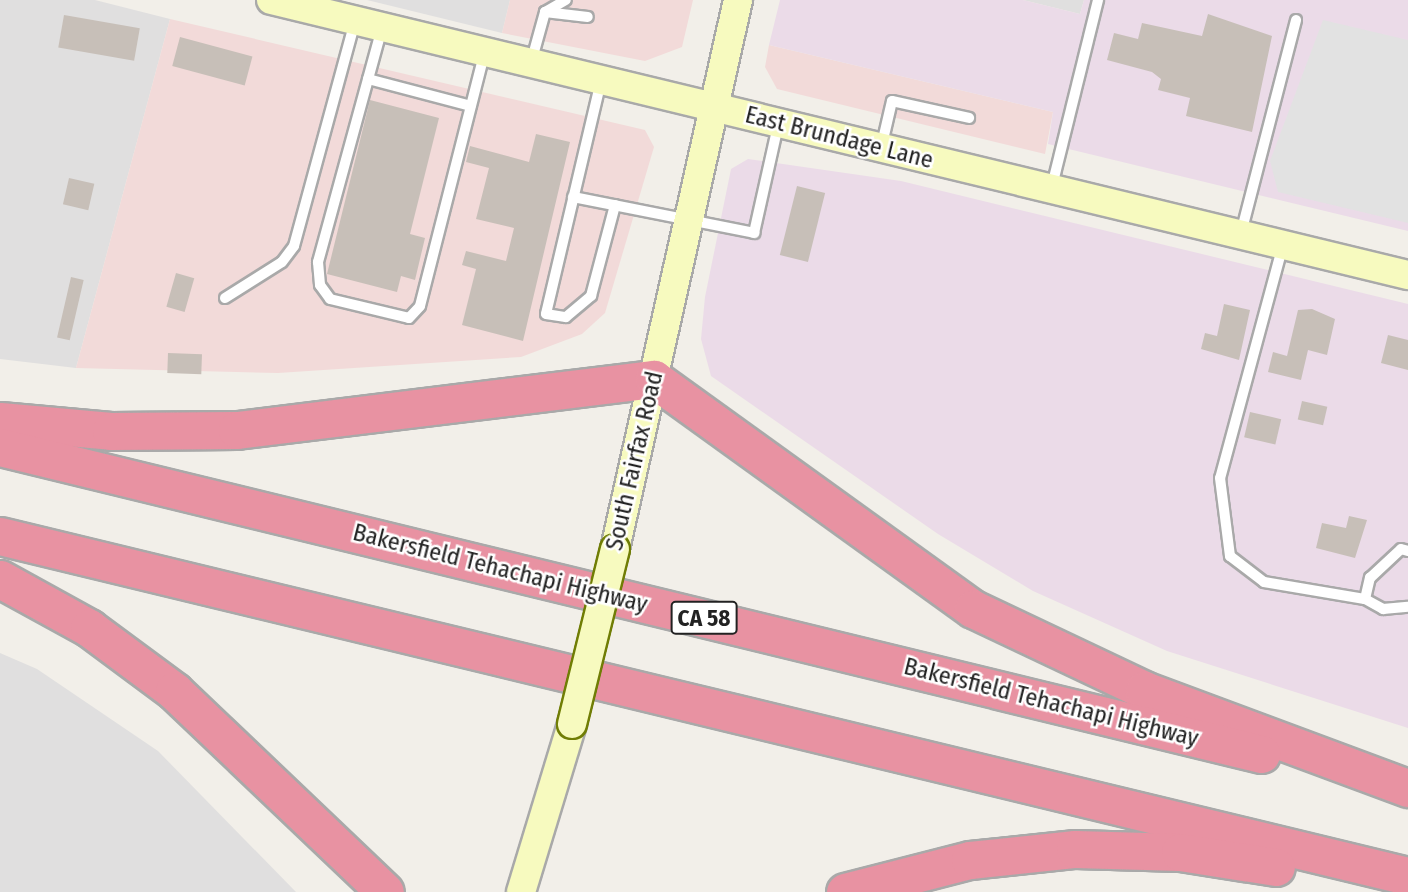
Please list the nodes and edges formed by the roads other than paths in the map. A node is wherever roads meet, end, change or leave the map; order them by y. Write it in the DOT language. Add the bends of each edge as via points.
graph roads {
  1 [pos="271,0"];
  2 [pos="566,0"];
  3 [pos="738,0"];
  4 [pos="1098,0"];
  5 [pos="545,12"];
  6 [pos="355,20"];
  7 [pos="587,20"];
  8 [pos="1296,20"];
  9 [pos="382,27"];
  10 [pos="485,52"];
  11 [pos="531,63"];
  12 [pos="368,79"];
  13 [pos="601,80"];
  14 [pos="471,106"];
  15 [pos="711,106"];
  16 [pos="969,118"];
  17 [pos="778,123"];
  18 [pos="881,148"];
  19 [pos="1051,189"];
  20 [pos="573,197"];
  21 [pos="615,205"];
  22 [pos="688,220"];
  23 [pos="1241,235"];
  24 [pos="1283,245"];
  25 [pos="1408,275"];
  26 [pos="225,298"];
  27 [pos="654,379"];
  28 [pos="0,421"];
  29 [pos="0,447"];
  30 [pos="0,536"];
  31 [pos="1408,551"];
  32 [pos="0,579"];
  33 [pos="1365,599"];
  34 [pos="1408,607"];
  35 [pos="1408,789"];
  36 [pos="1408,876"];
  37 [pos="1408,890"];
  38 [pos="384,892"];
  39 [pos="521,892"];
  40 [pos="845,892"];
  1 -- 6 [label="main road, East Brundage Lane"];
  2 -- 5 [label="lane"];
  3 -- 15 [label="main road, South Fairfax Road"];
  4 -- 19 [label="lane"];
  5 -- 7 [label="lane"];
  5 -- 11 [label="lane"];
  6 -- 9 [label="main road, East Brundage Lane"];
  6 -- 26 [label="lane" via="295,246 282,262"];
  8 -- 23 [label="lane"];
  9 -- 10 [label="main road, East Brundage Lane"];
  9 -- 12 [label="lane"];
  10 -- 11 [label="main road, East Brundage Lane"];
  10 -- 14 [label="lane"];
  11 -- 13 [label="main road, East Brundage Lane"];
  12 -- 14 [label="lane"];
  12 -- 14 [label="lane" via="318,262 320,285 330,299 409,318 420,306"];
  13 -- 15 [label="main road, East Brundage Lane"];
  13 -- 20 [label="lane"];
  15 -- 17 [label="main road, East Brundage Lane"];
  15 -- 22 [label="main road, South Fairfax Road"];
  16 -- 18 [label="lane" via="892,101"];
  17 -- 18 [label="main road, East Brundage Lane"];
  17 -- 22 [label="lane" via="754,233"];
  18 -- 19 [label="main road, East Brundage Lane"];
  19 -- 23 [label="main road, East Brundage Lane"];
  20 -- 21 [label="lane"];
  20 -- 21 [label="lane" via="546,314 566,317 591,296"];
  21 -- 22 [label="lane"];
  22 -- 27 [label="main road, South Fairfax Road"];
  23 -- 24 [label="main road, East Brundage Lane"];
  24 -- 25 [label="main road, East Brundage Lane"];
  24 -- 33 [label="lane" via="1220,478 1230,556 1264,582"];
  27 -- 28 [label="highway" via="237,430 111,431"];
  27 -- 35 [label="highway" via="973,609 1121,680"];
  27 -- 39 [label="main road, South Fairfax Road, bridge" via="572,724"];
  29 -- 35 [label="highway, Bakersfield Tehachapi Highway / CA 58"];
  30 -- 36 [label="highway"];
  31 -- 33 [label="lane" via="1401,549 1370,578"];
  32 -- 38 [label="highway" via="89,628 174,691"];
  33 -- 34 [label="lane" via="1382,609"];
  37 -- 40 [label="highway" via="1180,852 1075,849 970,860"];
}
